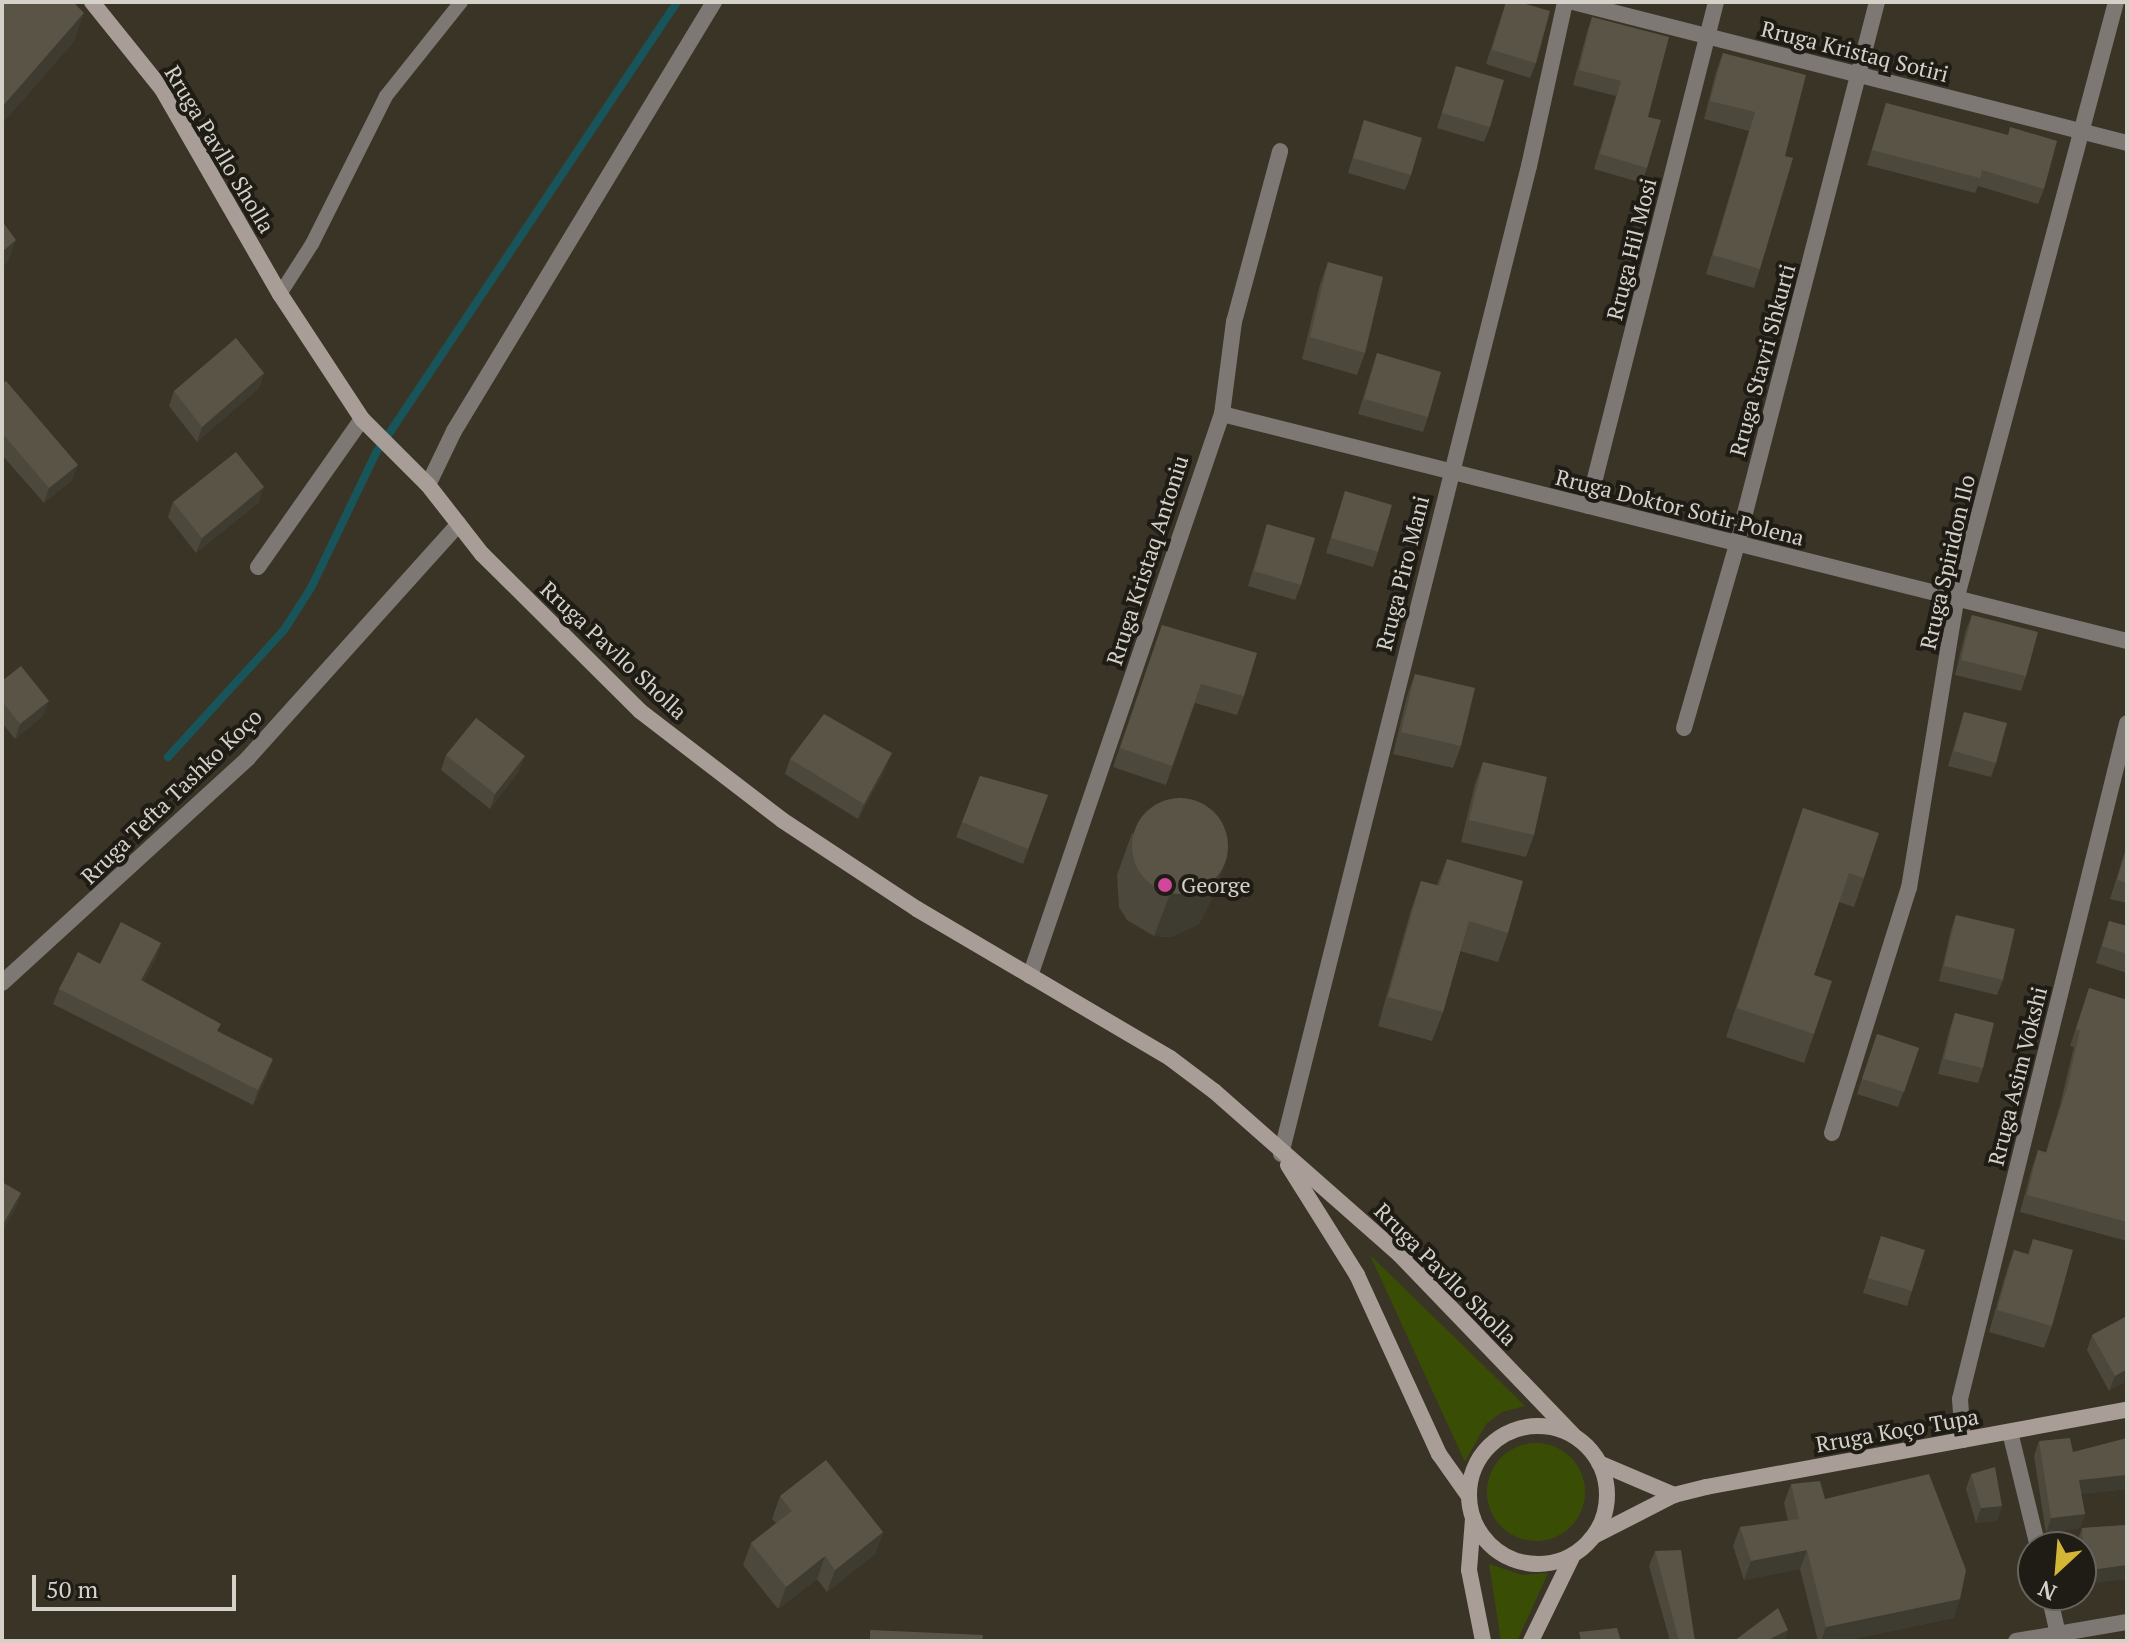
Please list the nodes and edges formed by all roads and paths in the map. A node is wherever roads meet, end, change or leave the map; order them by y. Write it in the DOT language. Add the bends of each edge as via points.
graph roads {
  1 [pos="92,2"];
  2 [pos="461,2"];
  3 [pos="714,2"];
  4 [pos="1565,2"];
  5 [pos="1573,2"];
  6 [pos="1716,2"];
  7 [pos="1877,2"];
  8 [pos="2116,2"];
  9 [pos="1707,36"];
  10 [pos="1860,75"];
  11 [pos="2081,131"];
  12 [pos="2127,143"];
  13 [pos="1280,151"];
  14 [pos="280,294"];
  15 [pos="1222,414"];
  16 [pos="362,419"];
  17 [pos="1450,471"];
  18 [pos="428,485"];
  19 [pos="1588,506"];
  20 [pos="459,524"];
  21 [pos="1737,544"];
  22 [pos="258,567"];
  23 [pos="1956,600"];
  24 [pos="2127,641"];
  25 [pos="2127,723"];
  26 [pos="1684,728"];
  27 [pos="1030,976"];
  28 [pos="2,983"];
  29 [pos="1832,1133"];
  30 [pos="1281,1154"];
  31 [pos="2127,1410"];
  32 [pos="2010,1432"];
  33 [pos="1573,1435"];
  34 [pos="1963,1440"];
  35 [pos="1599,1463"];
  36 [pos="1468,1495"];
  37 [pos="1674,1495"];
  38 [pos="1473,1519"];
  39 [pos="2034,1531"];
  40 [pos="1594,1536"];
  41 [pos="1573,1555"];
  42 [pos="2053,1611"];
  43 [pos="2127,1622"];
  44 [pos="2058,1633"];
  45 [pos="1483,1641"];
  46 [pos="1531,1641"];
  47 [pos="2017,1641"];
  1 -- 14 [label="street, Rruga Pavllo Sholla" via="162,89"];
  2 -- 14 [label="lane" via="386,96 312,244"];
  3 -- 18 [label="street" via="454,431"];
  4 -- 17 [label="street, Rruga Piro Mani"];
  5 -- 9 [label="street, Rruga Kristaq Sotiri"];
  6 -- 9 [label="street, Rruga Hil Mosi"];
  7 -- 10 [label="street, Rruga Stavri Shkurti"];
  8 -- 11 [label="street, Rruga Spiridon Ilo"];
  9 -- 10 [label="street, Rruga Kristaq Sotiri"];
  9 -- 19 [label="street, Rruga Hil Mosi"];
  10 -- 11 [label="street, Rruga Kristaq Sotiri"];
  10 -- 21 [label="street, Rruga Stavri Shkurti"];
  11 -- 12 [label="street, Rruga Kristaq Sotiri"];
  11 -- 23 [label="street, Rruga Spiridon Ilo"];
  13 -- 15 [label="street, Rruga Kristaq Antoniu" via="1234,322"];
  14 -- 16 [label="street, Rruga Pavllo Sholla"];
  15 -- 17 [label="street, Rruga Doktor Sotir Polena"];
  15 -- 27 [label="street, Rruga Kristaq Antoniu"];
  16 -- 18 [label="street, Rruga Pavllo Sholla"];
  16 -- 22 [label="street"];
  17 -- 19 [label="street, Rruga Doktor Sotir Polena"];
  17 -- 30 [label="street, Rruga Piro Mani"];
  18 -- 20 [label="street, Rruga Pavllo Sholla"];
  19 -- 21 [label="street, Rruga Doktor Sotir Polena"];
  20 -- 27 [label="street, Rruga Pavllo Sholla" via="482,554 640,711 782,820"];
  20 -- 28 [label="street, Rruga Tefta Tashko Koço" via="248,758"];
  21 -- 23 [label="street, Rruga Doktor Sotir Polena"];
  21 -- 26 [label="street, Rruga Stavri Shkurti"];
  23 -- 24 [label="street, Rruga Doktor Sotir Polena"];
  23 -- 29 [label="street, Rruga Spiridon Ilo" via="1909,888"];
  25 -- 34 [label="street, Rruga Asim Vokshi" via="1960,1399"];
  27 -- 30 [label="street, Rruga Pavllo Sholla" via="1170,1058"];
  30 -- 33 [label="street, Rruga Pavllo Sholla" via="1399,1254"];
  30 -- 36 [label="street, Rruga Pavllo Sholla" via="1357,1275 1439,1454"];
  31 -- 32 [label="street, Rruga Koço Tupa"];
  32 -- 34 [label="street, Rruga Koço Tupa"];
  32 -- 39 [label="street"];
  33 -- 35 [label="street"];
  33 -- 36 [label="street" via="1545,1426 1516,1429 1492,1443 1474,1467"];
  34 -- 37 [label="street, Rruga Koço Tupa"];
  35 -- 37 [label="street"];
  35 -- 40 [label="street" via="1606,1500"];
  36 -- 38 [label="street"];
  37 -- 40 [label="street, Rruga Koço Tupa"];
  38 -- 41 [label="street" via="1489,1544 1514,1560 1544,1564"];
  38 -- 45 [label="street" via="1469,1570"];
  40 -- 41 [label="street"];
  41 -- 46 [label="street"];
  42 -- 44 [label="street"];
  43 -- 44 [label="street"];
  44 -- 47 [label="street"];
}
